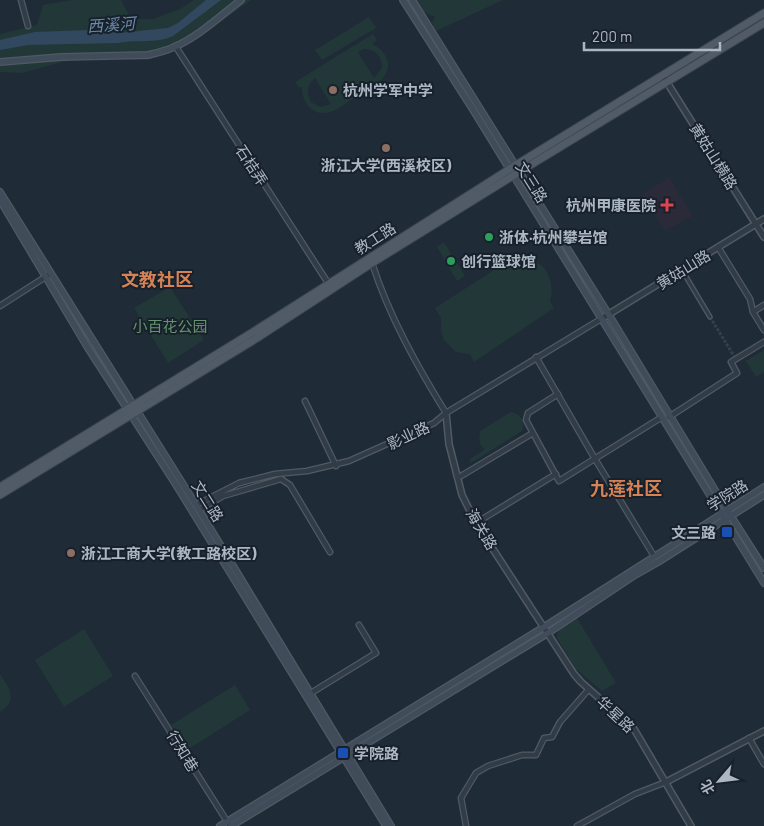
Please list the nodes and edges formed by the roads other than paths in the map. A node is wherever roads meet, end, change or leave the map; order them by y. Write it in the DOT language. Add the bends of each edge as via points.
graph roads {
  1 [pos="21,0"];
  2 [pos="241,0"];
  3 [pos="402,0"];
  4 [pos="412,0"];
  5 [pos="764,13"];
  6 [pos="764,23"];
  7 [pos="28,26"];
  8 [pos="176,47"];
  9 [pos="0,62"];
  10 [pos="666,79"];
  11 [pos="514,171"];
  12 [pos="0,192"];
  13 [pos="0,200"];
  14 [pos="764,218"];
  15 [pos="756,224"];
  16 [pos="764,237"];
  17 [pos="718,247"];
  18 [pos="372,263"];
  19 [pos="682,270"];
  20 [pos="48,276"];
  21 [pos="328,283"];
  22 [pos="764,305"];
  23 [pos="0,306"];
  24 [pos="753,312"];
  25 [pos="609,315"];
  26 [pos="710,317"];
  27 [pos="601,319"];
  28 [pos="764,330"];
  29 [pos="764,342"];
  30 [pos="536,357"];
  31 [pos="558,394"];
  32 [pos="305,401"];
  33 [pos="126,410"];
  34 [pos="134,410"];
  35 [pos="446,413"];
  36 [pos="670,416"];
  37 [pos="663,419"];
  38 [pos="533,433"];
  39 [pos="595,459"];
  40 [pos="336,466"];
  41 [pos="556,474"];
  42 [pos="457,477"];
  43 [pos="0,487"];
  44 [pos="764,487"];
  45 [pos="0,495"];
  46 [pos="764,495"];
  47 [pos="197,507"];
  48 [pos="727,510"];
  49 [pos="731,515"];
  50 [pos="723,517"];
  51 [pos="476,523"];
  52 [pos="330,552"];
  53 [pos="654,556"];
  54 [pos="764,568"];
  55 [pos="764,583"];
  56 [pos="359,625"];
  57 [pos="544,627"];
  58 [pos="548,633"];
  59 [pos="135,676"];
  60 [pos="589,689"];
  61 [pos="311,693"];
  62 [pos="764,732"];
  63 [pos="749,738"];
  64 [pos="345,753"];
  65 [pos="764,764"];
  66 [pos="666,782"];
  67 [pos="229,824"];
  68 [pos="220,826"];
  69 [pos="386,826"];
  70 [pos="391,826"];
  71 [pos="466,826"];
  72 [pos="577,826"];
  73 [pos="691,826"];
  1 -- 7 [label="street"];
  2 -- 8 [label="main road"];
  3 -- 11 [label="main road, 文三路"];
  4 -- 11 [label="main road, 文三路"];
  5 -- 10 [label="main road, 教工路"];
  6 -- 10 [label="main road, 教工路"];
  8 -- 9 [label="main road" via="148,55"];
  8 -- 21 [label="street, 石桔弄"];
  10 -- 11 [label="main road, 教工路"];
  10 -- 15 [label="street, 黄姑山横路"];
  11 -- 18 [label="main road, 教工路"];
  11 -- 21 [label="main road, 教工路"];
  11 -- 25 [label="main road, 文三路"];
  11 -- 27 [label="main road, 文三路"];
  12 -- 20 [label="main road, 文二路"];
  13 -- 20 [label="main road, 文二路"];
  14 -- 15 [label="street, 黄姑山路"];
  15 -- 16 [label="street, 黄姑山横路"];
  15 -- 17 [label="street, 黄姑山路"];
  17 -- 19 [label="street, 黄姑山路"];
  17 -- 24 [label="street" via="750,299"];
  18 -- 34 [label="main road, 教工路" via="257,338"];
  18 -- 35 [label="street" via="398,326"];
  19 -- 25 [label="street, 黄姑山路"];
  19 -- 26 [label="street"];
  20 -- 23 [label="street"];
  20 -- 33 [label="main road, 文二路"];
  20 -- 34 [label="main road, 文二路"];
  21 -- 34 [label="main road, 教工路"];
  22 -- 24 [label="street"];
  24 -- 28 [label="street"];
  25 -- 27 [label="street, 黄姑山路"];
  25 -- 36 [label="main road, 文三路"];
  27 -- 30 [label="street, 影业路"];
  27 -- 37 [label="main road, 文三路"];
  29 -- 36 [label="street" via="731,362 738,373"];
  30 -- 31 [label="street"];
  30 -- 35 [label="street, 影业路"];
  31 -- 38 [label="street" via="528,412 526,420"];
  31 -- 39 [label="street"];
  32 -- 40 [label="street"];
  33 -- 34 [label="main road, 教工路"];
  33 -- 43 [label="main road, 教工路"];
  34 -- 45 [label="main road, 教工路"];
  34 -- 47 [label="main road, 文二路"];
  34 -- 64 [label="main road, 文二路"];
  35 -- 40 [label="street, 影业路" via="434,423"];
  35 -- 42 [label="street, 海关路"];
  36 -- 37 [label="street"];
  36 -- 48 [label="main road, 文三路"];
  37 -- 39 [label="street"];
  37 -- 50 [label="main road, 文三路"];
  38 -- 41 [label="street"];
  38 -- 42 [label="street"];
  39 -- 41 [label="street" via="559,481"];
  39 -- 53 [label="street"];
  40 -- 47 [label="street, 影业路" via="275,474 239,483"];
  41 -- 51 [label="street"];
  42 -- 51 [label="street, 海关路"];
  44 -- 48 [label="main road, 学院路"];
  46 -- 49 [label="main road, 学院路"];
  47 -- 52 [label="street" via="281,479 290,485"];
  47 -- 61 [label="main road, 文二路"];
  48 -- 49 [label="main road, 文三路"];
  48 -- 50 [label="main road, 学院路"];
  49 -- 50 [label="main road, 学院路"];
  49 -- 54 [label="main road, 文三路"];
  50 -- 53 [label="main road, 学院路"];
  50 -- 55 [label="main road, 文三路"];
  50 -- 58 [label="main road, 学院路"];
  51 -- 57 [label="street, 海关路"];
  53 -- 57 [label="main road, 学院路"];
  56 -- 61 [label="street" via="376,653"];
  57 -- 58 [label="street, 海关路"];
  57 -- 64 [label="main road, 学院路"];
  58 -- 60 [label="street, 华星路" via="574,674"];
  58 -- 64 [label="main road, 学院路"];
  59 -- 67 [label="street, 行知巷"];
  60 -- 66 [label="street, 华星路" via="634,729"];
  60 -- 71 [label="street" via="560,722 552,737 544,738 536,755 522,755 476,773 461,798"];
  61 -- 64 [label="main road, 文二路"];
  62 -- 63 [label="street"];
  63 -- 65 [label="street"];
  63 -- 66 [label="street"];
  64 -- 67 [label="main road, 学院路"];
  64 -- 69 [label="main road, 文二路"];
  64 -- 70 [label="main road, 文二路"];
  66 -- 72 [label="street" via="635,794"];
  66 -- 73 [label="street, 华星路"];
  67 -- 68 [label="main road, 学院路"];
}
